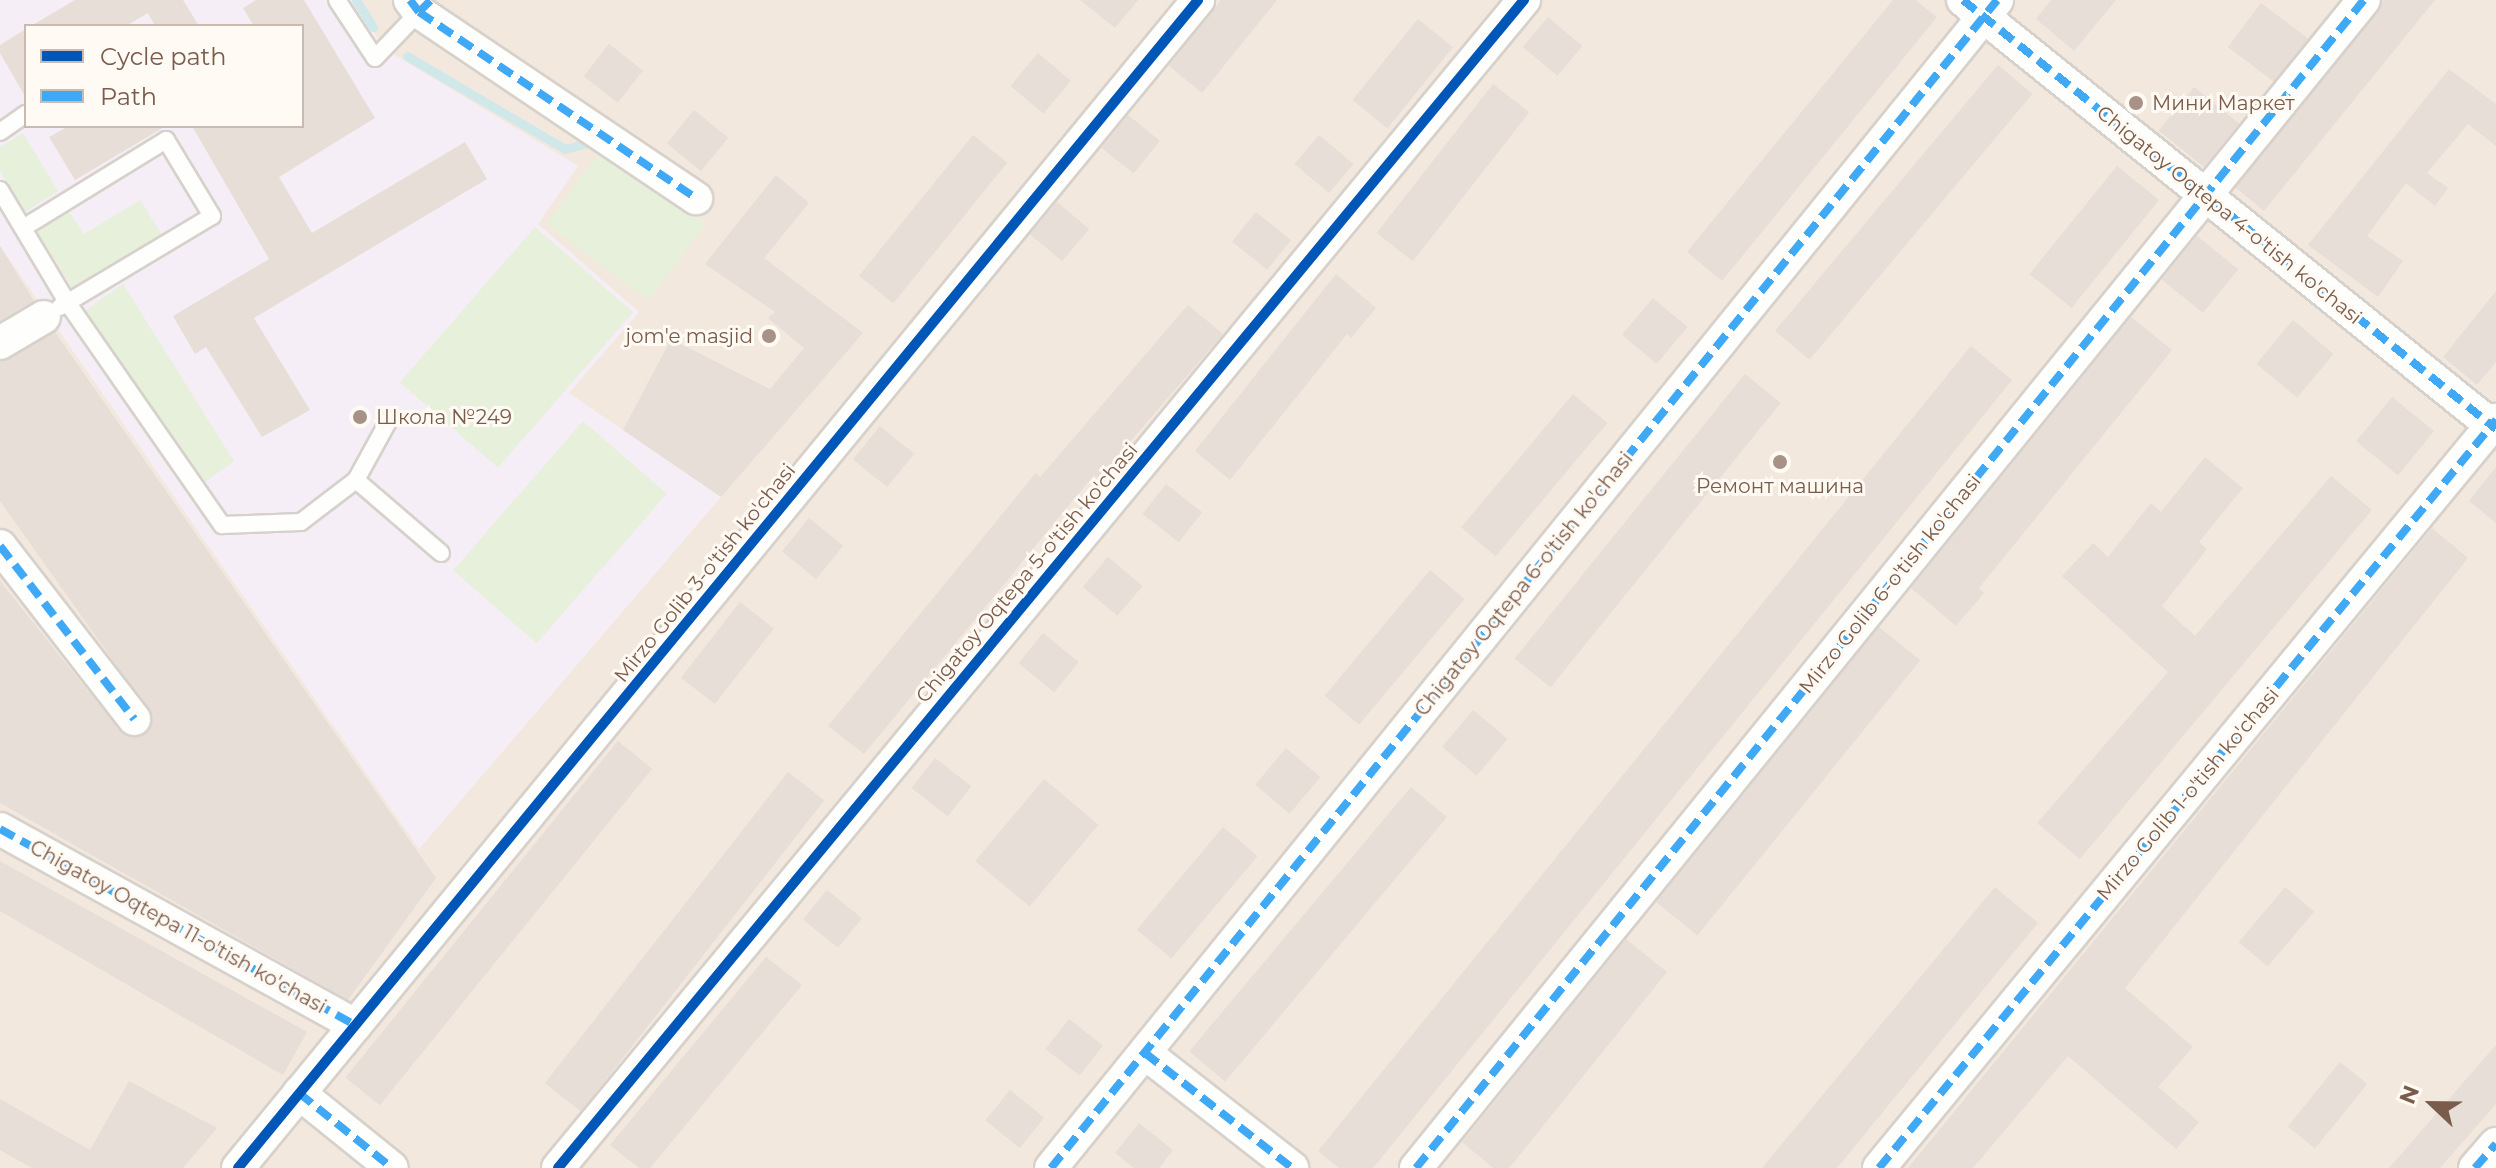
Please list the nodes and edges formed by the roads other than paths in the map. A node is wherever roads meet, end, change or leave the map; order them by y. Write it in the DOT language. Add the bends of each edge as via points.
graph roads {
  1 [pos="337,0"];
  2 [pos="1198,0"];
  3 [pos="1524,0"];
  4 [pos="2364,0"];
  5 [pos="420,4"];
  6 [pos="1981,5"];
  7 [pos="24,115"];
  8 [pos="0,132"];
  9 [pos="0,190"];
  10 [pos="2205,196"];
  11 [pos="696,198"];
  12 [pos="23,228"];
  13 [pos="56,310"];
  14 [pos="0,343"];
  15 [pos="389,420"];
  16 [pos="2495,425"];
  17 [pos="356,480"];
  18 [pos="0,546"];
  19 [pos="441,553"];
  20 [pos="134,719"];
  21 [pos="0,829"];
  22 [pos="355,1025"];
  23 [pos="1145,1053"];
  24 [pos="299,1093"];
  25 [pos="2496,1144"];
  26 [pos="238,1168"];
  27 [pos="392,1168"];
  28 [pos="558,1168"];
  29 [pos="1051,1168"];
  30 [pos="1292,1168"];
  31 [pos="1416,1168"];
  32 [pos="1879,1168"];
  33 [pos="2475,1168"];
  1 -- 5 [label="lane" via="375,58"];
  2 -- 22 [label="street, Mirzo Golib 3-o'tish ko'chasi"];
  3 -- 28 [label="street, Chigatoy Oqtepa 5-o'tish ko'chasi"];
  4 -- 10 [label="street, Mirzo Golib 6-o'tish ko'chasi"];
  5 -- 11 [label="street"];
  6 -- 10 [label="street, Chigatoy Oqtepa 4-o'tish ko'chasi"];
  6 -- 23 [label="street, Chigatoy Oqtepa 6-o'tish ko'chasi"];
  7 -- 8 [label="lane"];
  9 -- 12 [label="lane"];
  10 -- 16 [label="street, Chigatoy Oqtepa 4-o'tish ko'chasi"];
  10 -- 31 [label="street, Mirzo Golib 6-o'tish ko'chasi"];
  12 -- 13 [label="lane"];
  12 -- 13 [label="lane" via="166,140 212,216"];
  13 -- 14 [label="street"];
  13 -- 17 [label="lane" via="222,525 301,522"];
  15 -- 17 [label="lane"];
  16 -- 32 [label="street, Mirzo Golib 1-o'tish ko'chasi"];
  17 -- 19 [label="lane"];
  18 -- 20 [label="street"];
  21 -- 22 [label="street, Chigatoy Oqtepa 11-o'tish ko'chasi"];
  22 -- 24 [label="street, Mirzo Golib 3-o'tish ko'chasi"];
  23 -- 29 [label="street, Chigatoy Oqtepa 6-o'tish ko'chasi"];
  23 -- 30 [label="street"];
  24 -- 26 [label="street, Mirzo Golib 3-o'tish ko'chasi"];
  24 -- 27 [label="street"];
  25 -- 33 [label="street"];
}
